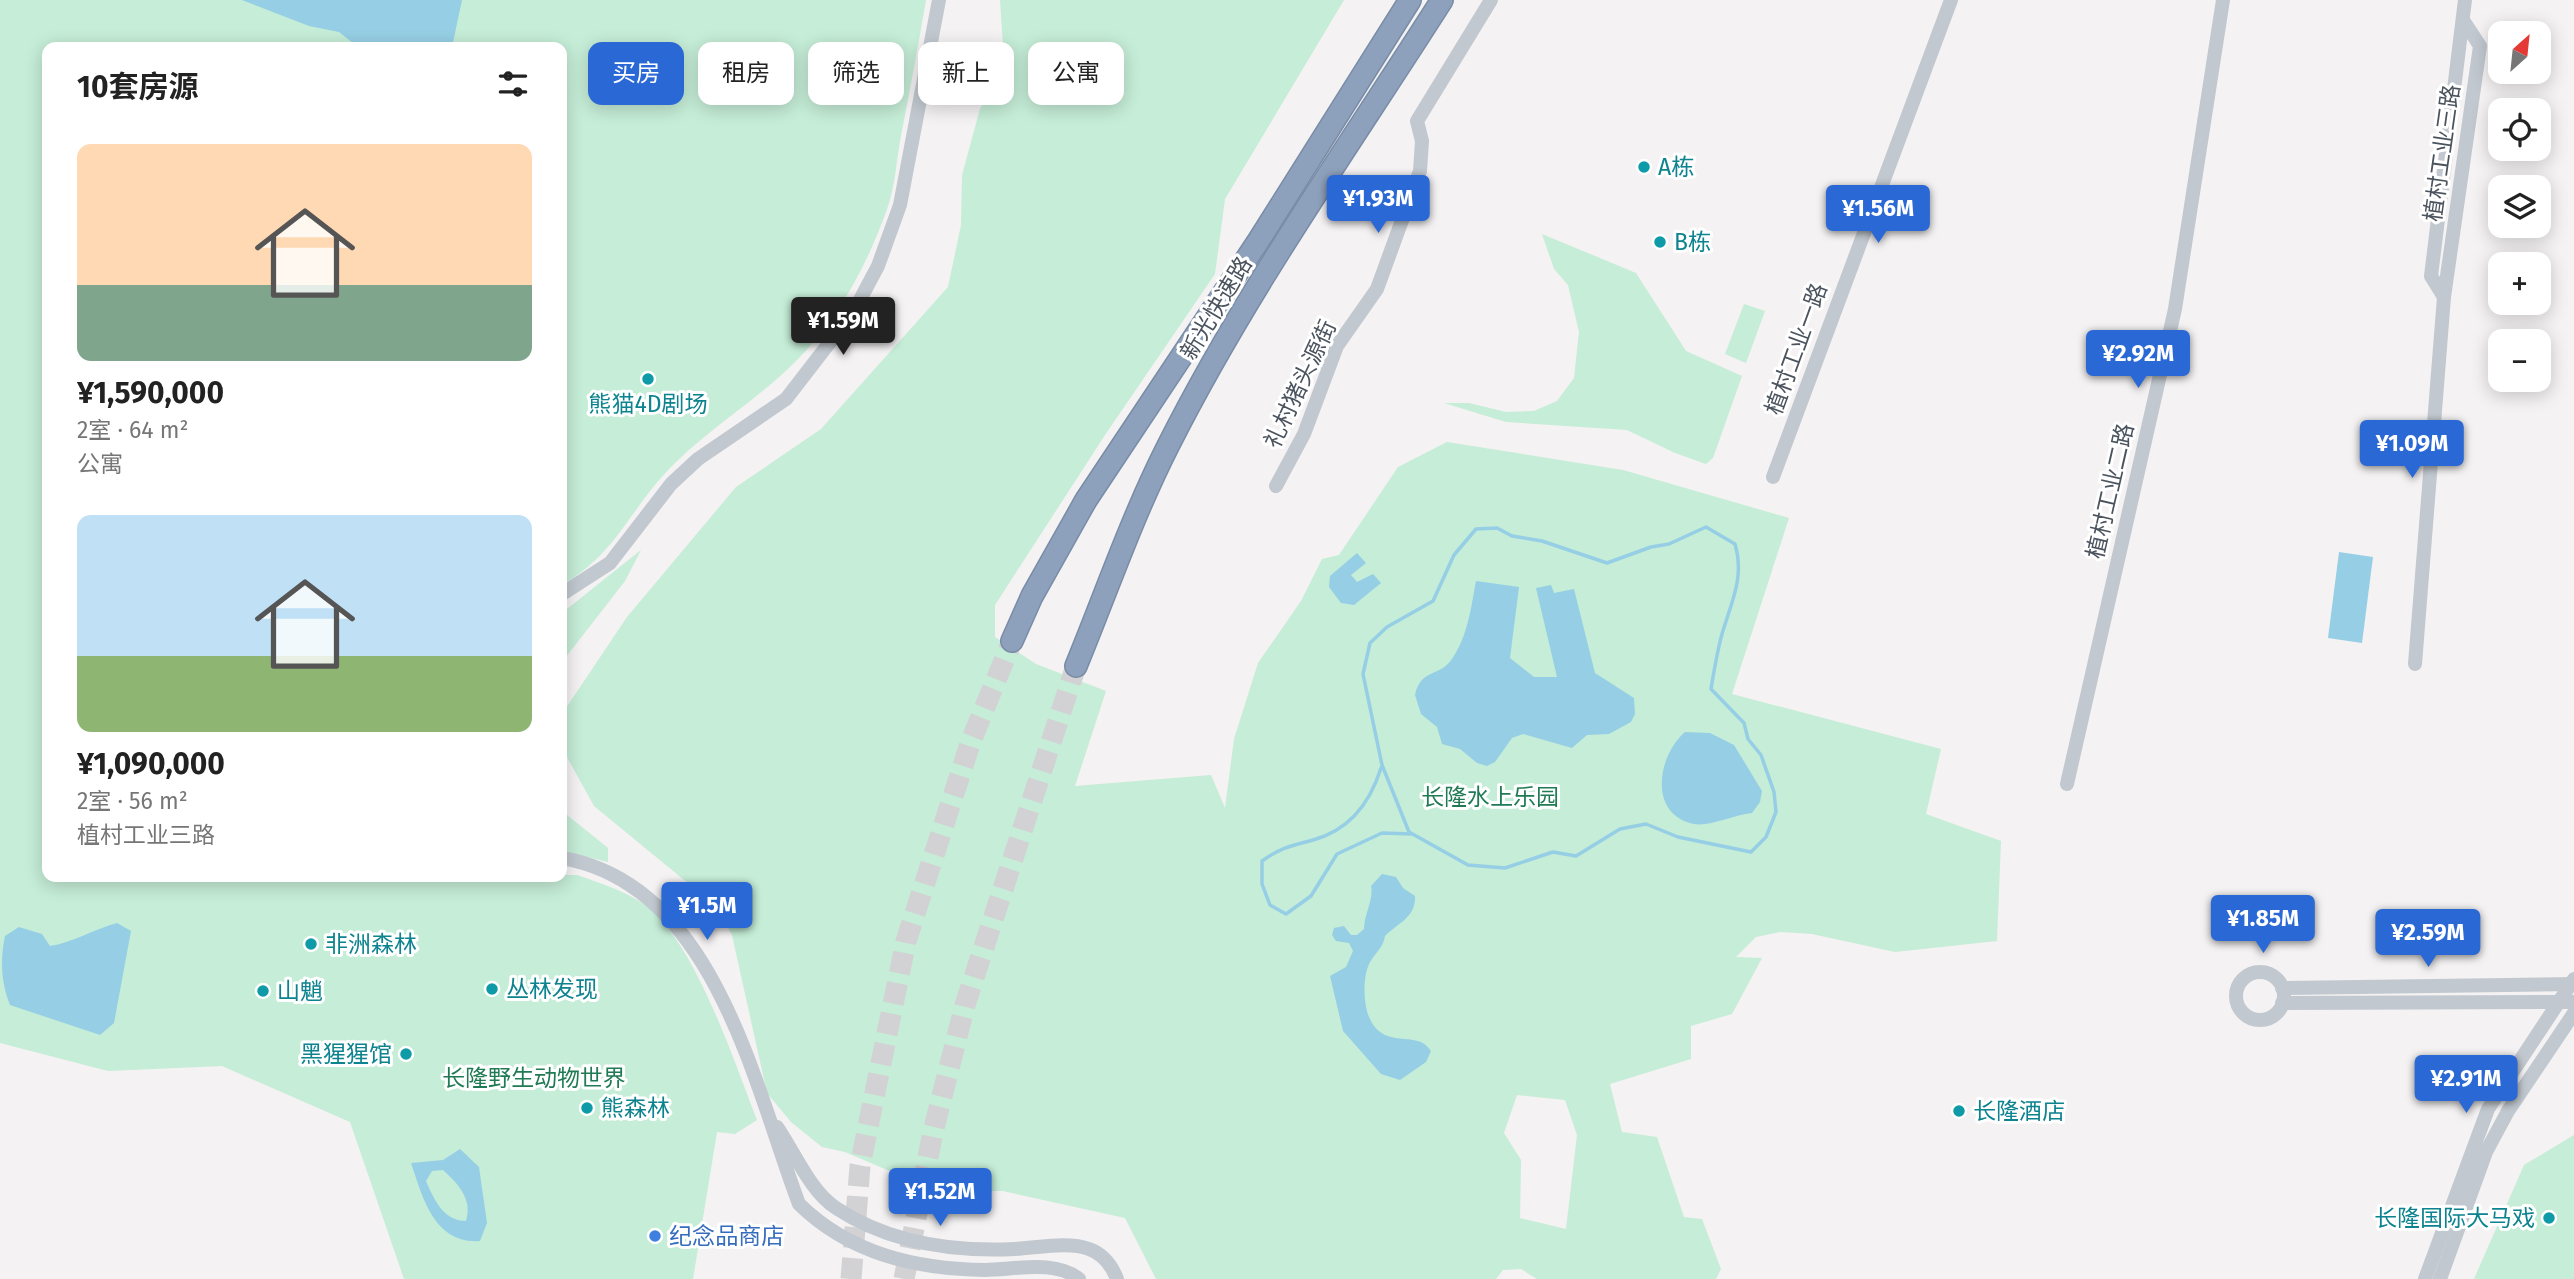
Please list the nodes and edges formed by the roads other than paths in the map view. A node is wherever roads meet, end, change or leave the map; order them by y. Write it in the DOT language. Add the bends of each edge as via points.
graph roads {
  1 [pos="939,0"];
  2 [pos="1410,0"];
  3 [pos="1442,0"];
  4 [pos="1491,0"];
  5 [pos="1951,0"];
  6 [pos="2223,0"];
  7 [pos="2465,0"];
  8 [pos="2463,20"];
  9 [pos="2444,297"];
  10 [pos="1773,477"];
  11 [pos="1276,486"];
  12 [pos="567,591"];
  13 [pos="1012,642"];
  14 [pos="2415,664"];
  15 [pos="1076,666"];
  16 [pos="2067,783"];
  17 [pos="567,860"];
  18 [pos="2573,982"];
  19 [pos="2558,1001"];
  20 [pos="2574,1002"];
  21 [pos="2574,1013"];
  22 [pos="767,1112"];
  23 [pos="1079,1279"];
  24 [pos="1117,1279"];
  25 [pos="2425,1279"];
  26 [pos="2440,1279"];
  1 -- 12 [label="street" via="900,205 878,266 854,312 786,399 698,459 671,485 610,563"];
  2 -- 13 [label="highway, 新光快速路" via="1259,240 1086,500 1044,572"];
  3 -- 15 [label="highway, 新光快速路" via="1198,389 1142,503"];
  4 -- 11 [label="street, 礼村猪头源街" via="1417,121 1422,141 1420,171 1377,289 1337,346 1304,434"];
  5 -- 10 [label="street, 植村工业一路"];
  6 -- 16 [label="street, 植村工业二路" via="2175,309"];
  7 -- 8 [label="street, 植村工业三路"];
  8 -- 9 [label="street, 植村工业三路" via="2431,276"];
  8 -- 9 [label="street, 植村工业三路" via="2480,46"];
  9 -- 14 [label="street, 植村工业三路"];
  17 -- 22 [label="street" via="606,871 628,883 674,922 730,1012"];
  18 -- 19 [label="street"];
  18 -- 19 [label="street" via="2282,996"];
  19 -- 20 [label="street"];
  19 -- 25 [label="street" via="2487,1109"];
  21 -- 26 [label="street" via="2486,1152"];
  22 -- 23 [label="street" via="799,1204 845,1240 915,1265 1054,1268"];
  22 -- 24 [label="street" via="816,1188 834,1207 862,1223 897,1237 950,1247 1089,1249 1113,1268"];
}
